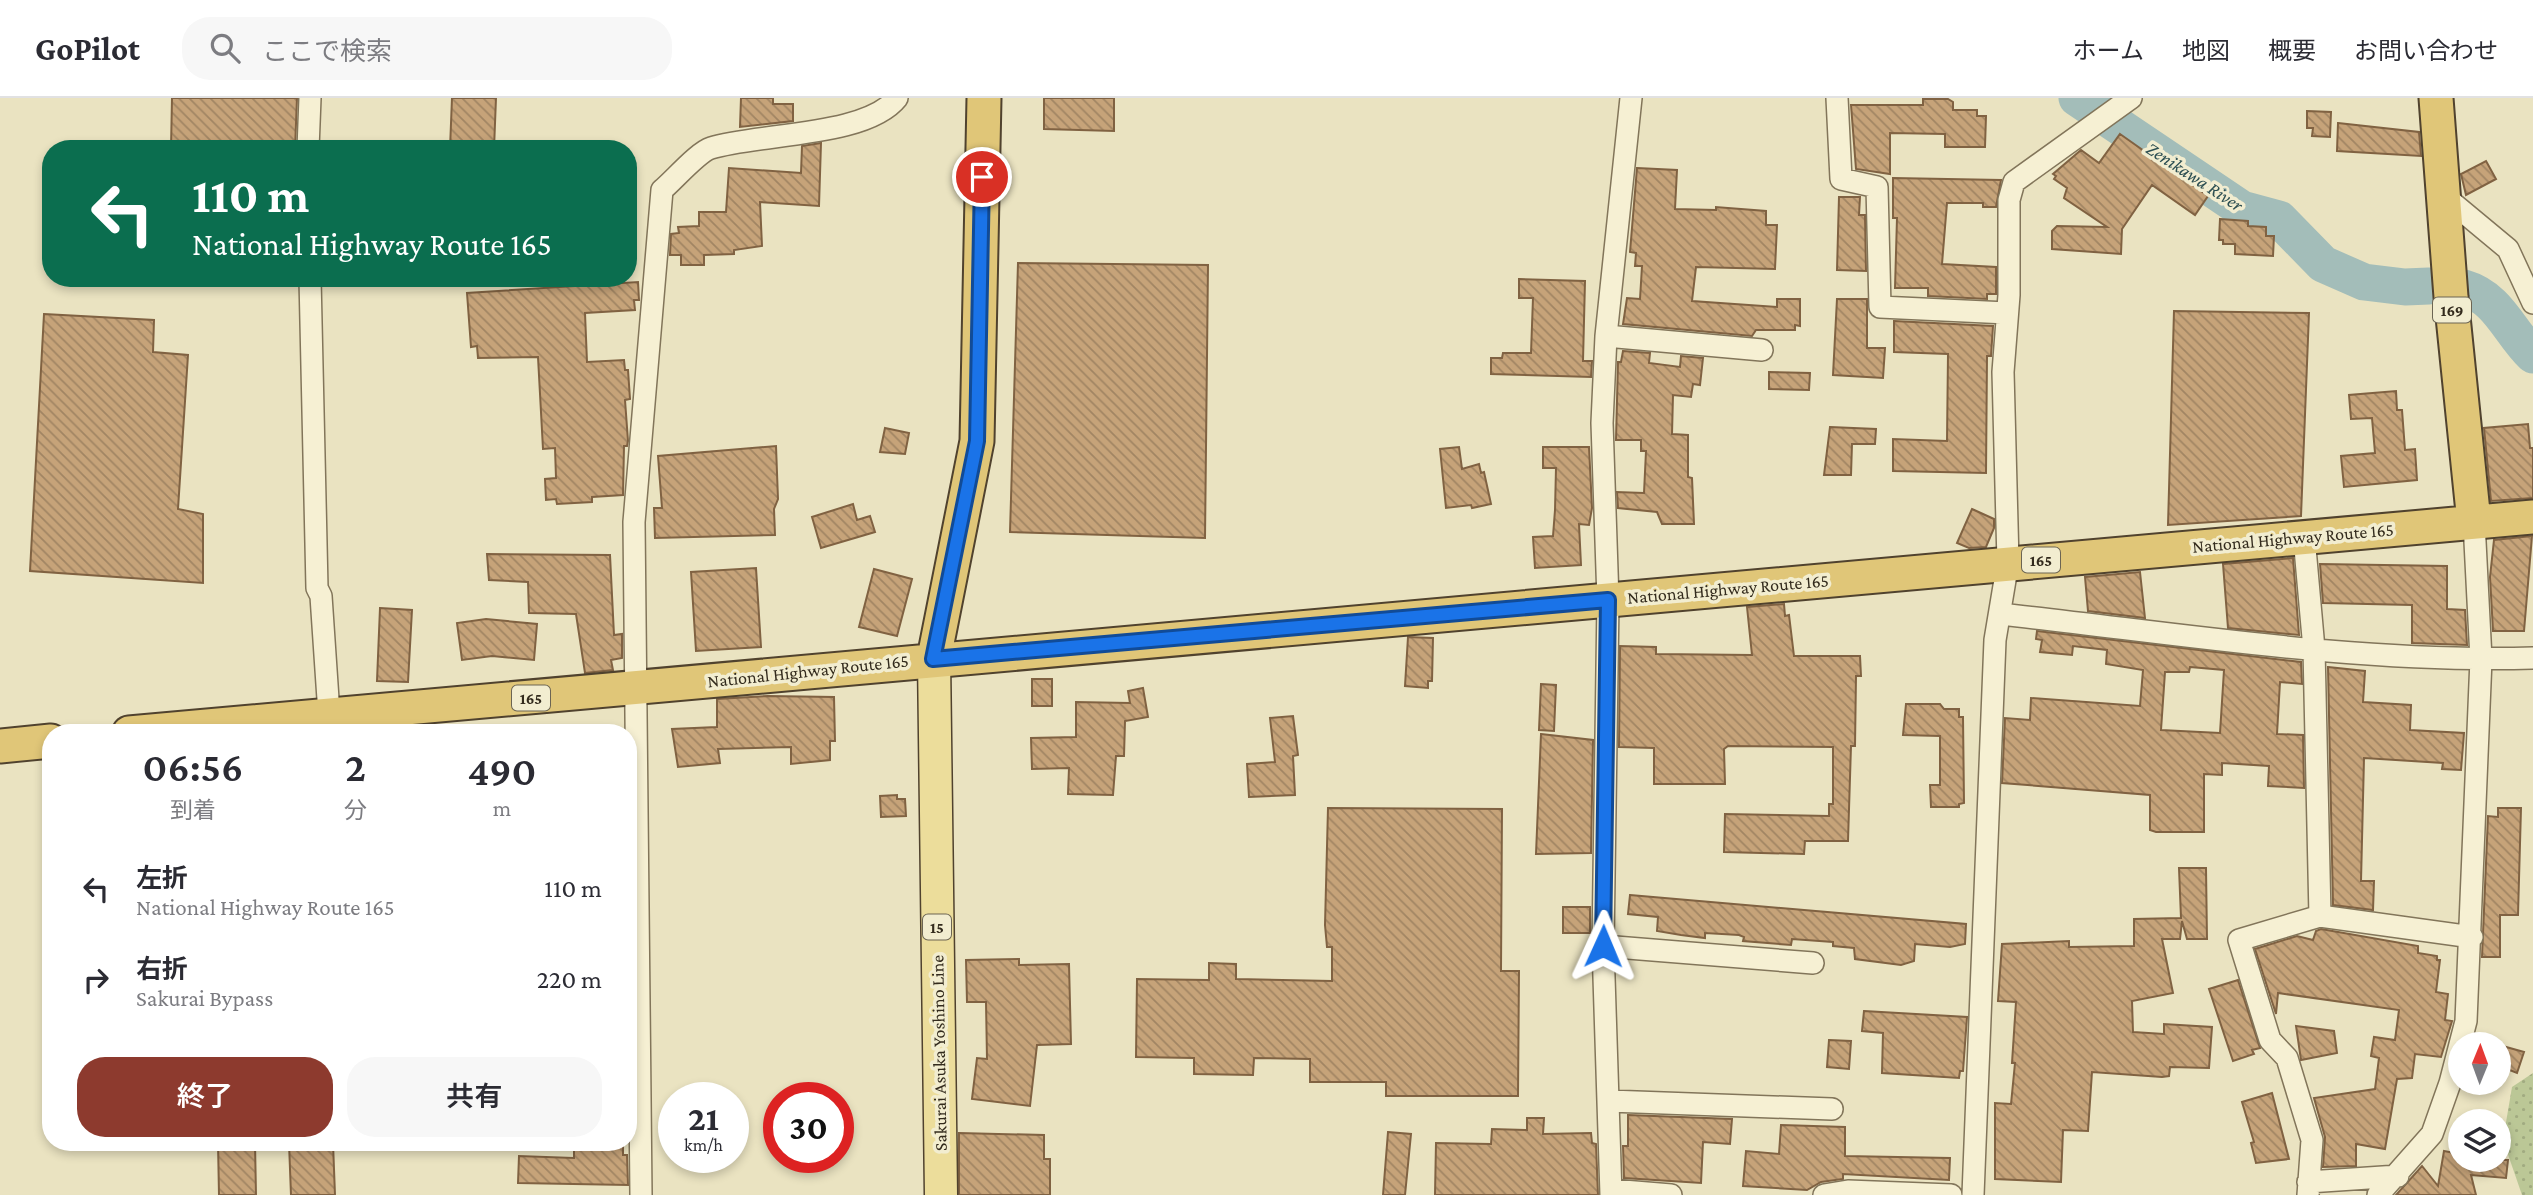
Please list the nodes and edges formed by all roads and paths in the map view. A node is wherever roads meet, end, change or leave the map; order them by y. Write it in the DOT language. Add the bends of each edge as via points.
graph roads {
  1 [pos="310,98"];
  2 [pos="897,98"];
  3 [pos="984,98"];
  4 [pos="1631,98"];
  5 [pos="1837,98"];
  6 [pos="2132,98"];
  7 [pos="2436,98"];
  8 [pos="308,140"];
  9 [pos="2443,195"];
  10 [pos="310,287"];
  11 [pos="2533,303"];
  12 [pos="2007,313"];
  13 [pos="1606,336"];
  14 [pos="1762,350"];
  15 [pos="2533,517"];
  16 [pos="2474,522"];
  17 [pos="2304,537"];
  18 [pos="2008,562"];
  19 [pos="1608,600"];
  20 [pos="2000,614"];
  21 [pos="2315,649"];
  22 [pos="2533,658"];
  23 [pos="933,659"];
  24 [pos="2481,659"];
  25 [pos="637,687"];
  26 [pos="328,714"];
  27 [pos="223,724"];
  28 [pos="42,742"];
  29 [pos="0,746"];
  30 [pos="2320,916"];
  31 [pos="2472,937"];
  32 [pos="1603,946"];
  33 [pos="1812,963"];
  34 [pos="1609,1101"];
  35 [pos="1832,1109"];
  36 [pos="2398,1176"];
  37 [pos="2308,1189"];
  38 [pos="1611,1193"];
  39 [pos="641,1195"];
  40 [pos="941,1195"];
  41 [pos="1671,1195"];
  42 [pos="1824,1195"];
  43 [pos="1951,1195"];
  44 [pos="1973,1195"];
  45 [pos="2378,1195"];
  1 -- 8 [label="street"];
  2 -- 25 [label="street" via="864,121 708,148 662,190 634,522"];
  3 -- 23 [label="highway" via="977,441"];
  4 -- 13 [label="street"];
  5 -- 12 [label="street" via="1842,179 1877,187 1880,307"];
  6 -- 12 [label="street" via="2014,182 2009,200"];
  7 -- 9 [label="highway, 169"];
  9 -- 11 [label="street" via="2508,249"];
  9 -- 16 [label="highway, 169"];
  10 -- 26 [label="street" via="317,588"];
  12 -- 18 [label="street" via="2003,372"];
  13 -- 14 [label="street"];
  13 -- 19 [label="street" via="1602,424"];
  15 -- 16 [label="highway, National Highway Route 165 / 165"];
  16 -- 17 [label="highway, National Highway Route 165 / 165"];
  16 -- 24 [label="street"];
  17 -- 18 [label="highway, National Highway Route 165 / 165"];
  17 -- 21 [label="street"];
  18 -- 19 [label="highway, National Highway Route 165 / 165"];
  18 -- 20 [label="street"];
  19 -- 23 [label="highway, National Highway Route 165 / 165"];
  19 -- 32 [label="street"];
  20 -- 21 [label="street"];
  20 -- 44 [label="street" via="1995,640"];
  21 -- 24 [label="street"];
  21 -- 30 [label="street"];
  22 -- 24 [label="street"];
  23 -- 25 [label="highway, National Highway Route 165 / 165"];
  23 -- 40 [label="main road, Sakurai Asuka Yoshino Line / 15"];
  24 -- 31 [label="street"];
  25 -- 26 [label="highway, National Highway Route 165 / 165"];
  25 -- 39 [label="street"];
  26 -- 27 [label="highway, National Highway Route 165 / 165"];
  28 -- 29 [label="highway"];
  30 -- 31 [label="street"];
  30 -- 37 [label="street" via="2239,940 2270,1040 2287,1058 2312,1140"];
  31 -- 36 [label="street" via="2466,1021 2450,1083 2432,1134"];
  32 -- 33 [label="street"];
  32 -- 34 [label="street"];
  34 -- 35 [label="street"];
  34 -- 38 [label="street"];
  36 -- 37 [label="street"];
  36 -- 45 [label="street"];
  38 -- 41 [label="street"];
  42 -- 43 [label="street" via="1848,1191"];
}
